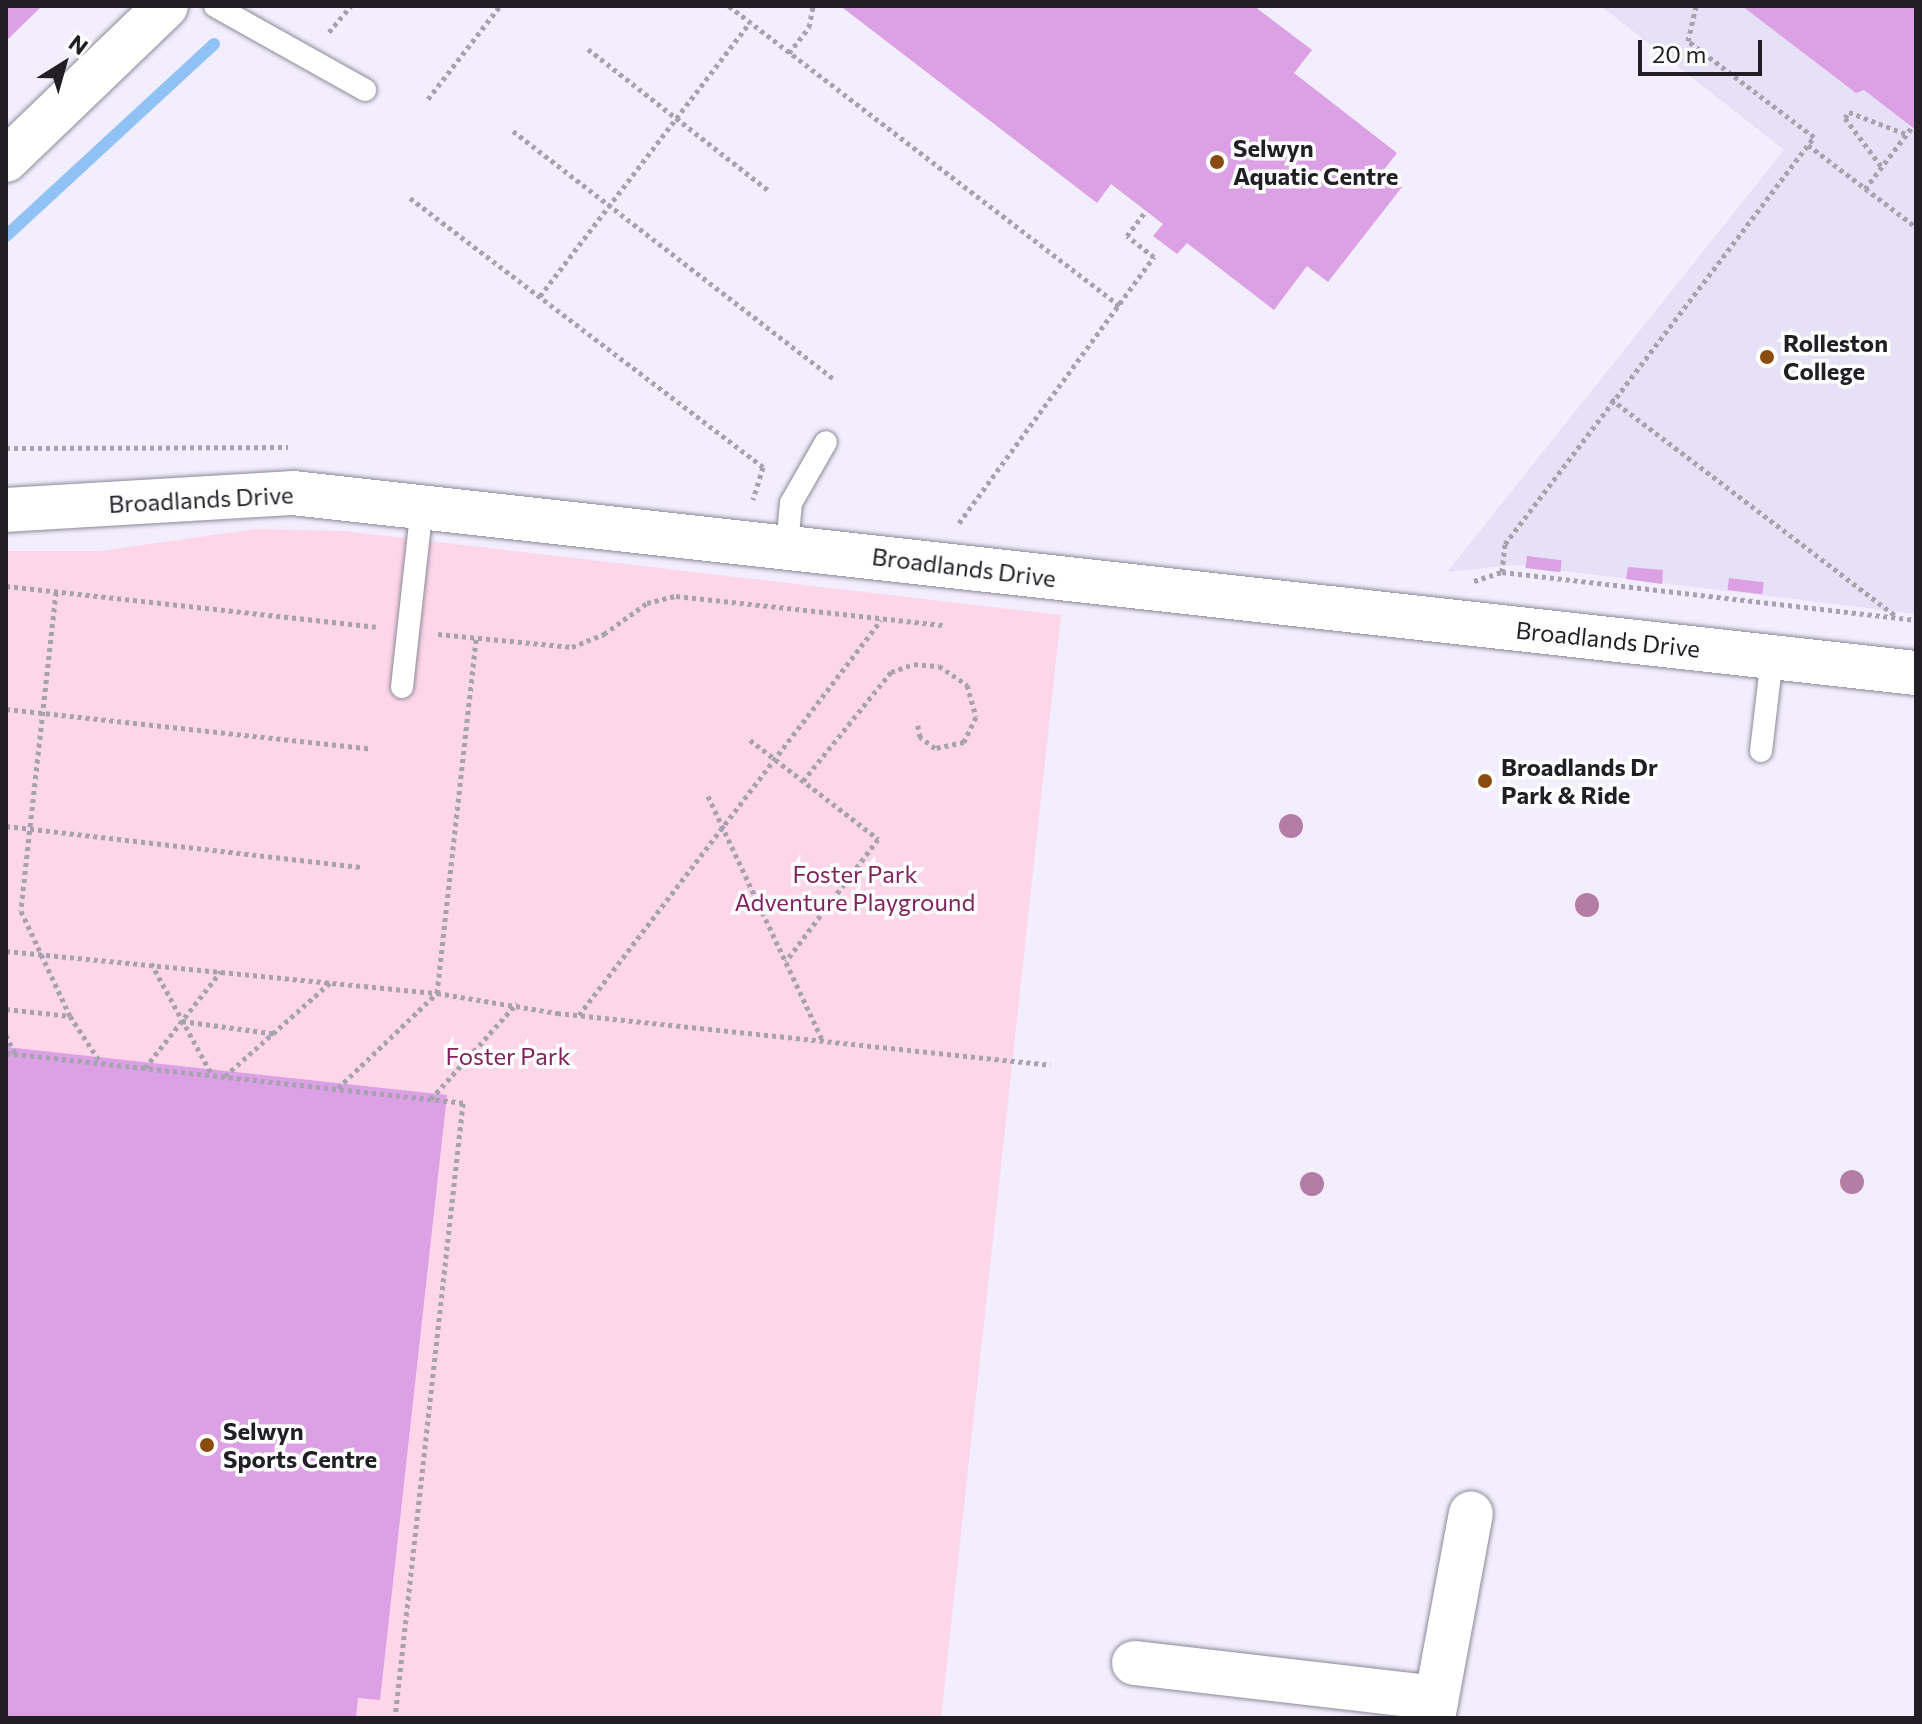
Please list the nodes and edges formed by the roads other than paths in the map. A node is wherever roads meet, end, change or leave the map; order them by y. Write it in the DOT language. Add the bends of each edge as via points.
graph roads {
  1 [pos="166,6"];
  2 [pos="215,6"];
  3 [pos="365,90"];
  4 [pos="6,160"];
  5 [pos="826,442"];
  6 [pos="422,506"];
  7 [pos="8,508"];
  8 [pos="787,546"];
  9 [pos="1772,657"];
  10 [pos="1916,673"];
  11 [pos="402,687"];
  12 [pos="1761,751"];
  13 [pos="1471,1513"];
  14 [pos="1134,1663"];
  15 [pos="1434,1708"];
  1 -- 4 [label="main road"];
  2 -- 3 [label="lane"];
  5 -- 8 [label="lane" via="791,503"];
  6 -- 7 [label="main road, Broadlands Drive" via="234,492"];
  6 -- 8 [label="main road, Broadlands Drive"];
  6 -- 11 [label="lane"];
  8 -- 9 [label="main road, Broadlands Drive"];
  9 -- 10 [label="main road, Broadlands Drive"];
  9 -- 12 [label="lane"];
  13 -- 15 [label="main road"];
  14 -- 15 [label="main road"];
}
